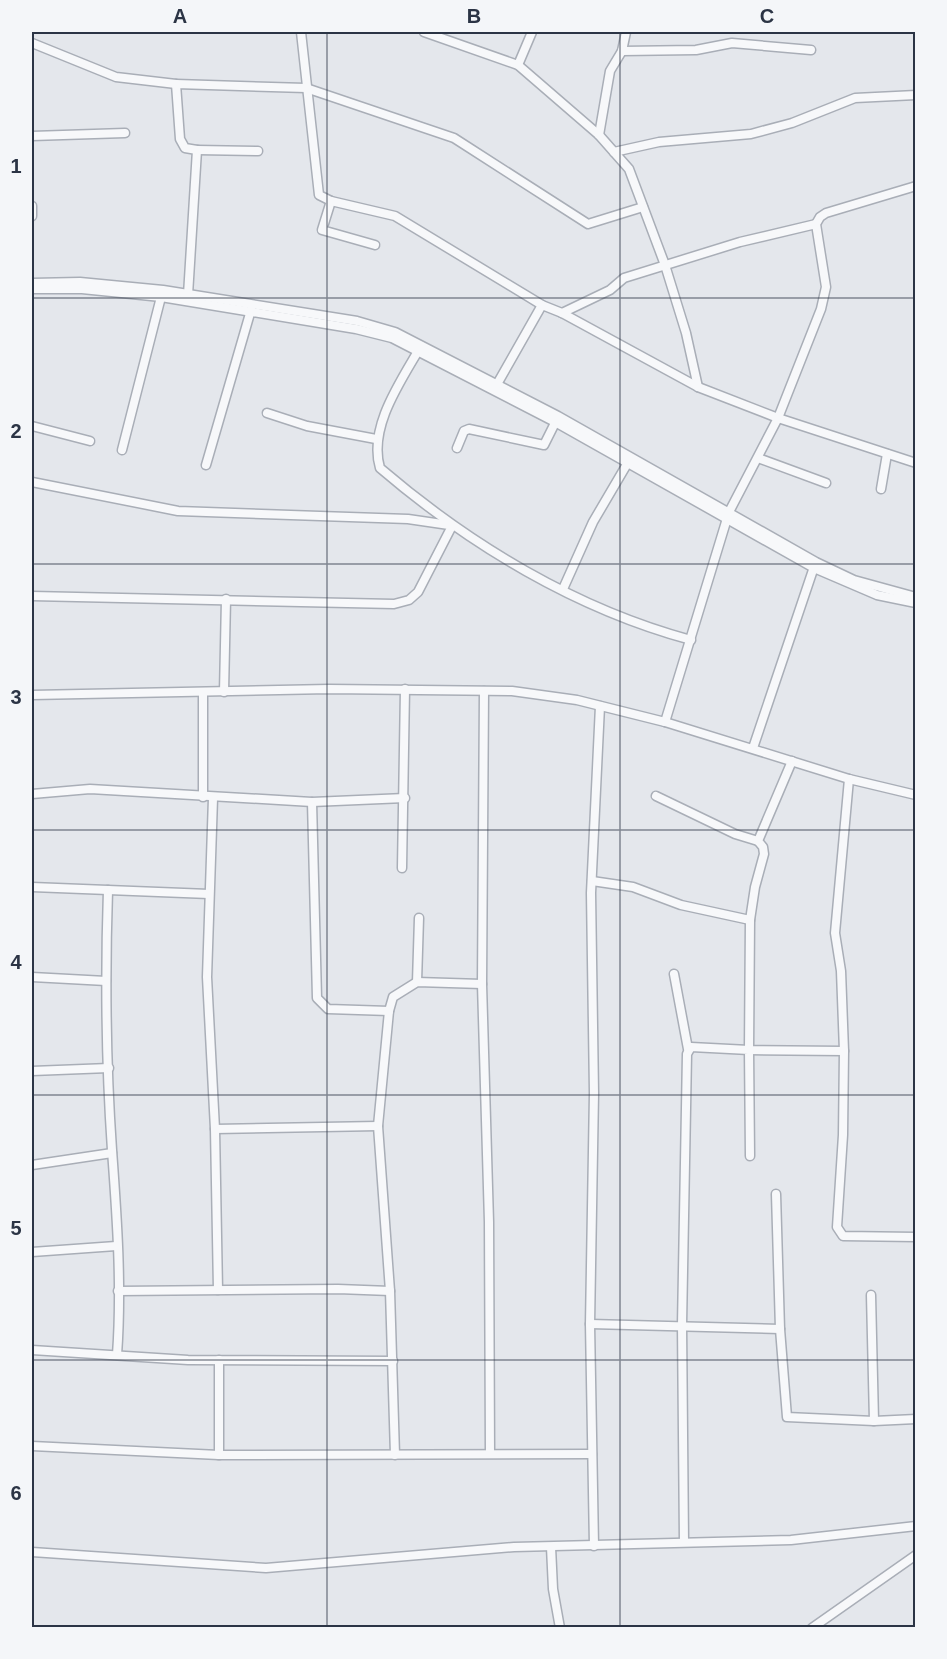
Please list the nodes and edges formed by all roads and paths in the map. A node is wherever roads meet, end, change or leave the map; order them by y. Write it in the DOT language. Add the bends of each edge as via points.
graph roads {
  1 [pos="301,32"];
  2 [pos="424,32"];
  3 [pos="457,32"];
  4 [pos="532,32"];
  5 [pos="626,32"];
  6 [pos="456,42"];
  7 [pos="32,43"];
  8 [pos="811,50"];
  9 [pos="622,51"];
  10 [pos="518,65"];
  11 [pos="176,84"];
  12 [pos="306,88"];
  13 [pos="915,95"];
  14 [pos="125,133"];
  15 [pos="599,135"];
  16 [pos="32,136"];
  17 [pos="197,150"];
  18 [pos="258,151"];
  19 [pos="614,152"];
  20 [pos="915,186"];
  21 [pos="331,201"];
  22 [pos="32,206"];
  23 [pos="644,207"];
  24 [pos="32,216"];
  25 [pos="816,224"];
  26 [pos="375,245"];
  27 [pos="665,265"];
  28 [pos="32,283"];
  29 [pos="32,290"];
  30 [pos="188,295"];
  31 [pos="161,297"];
  32 [pos="542,305"];
  33 [pos="251,310"];
  34 [pos="562,313"];
  35 [pos="420,347"];
  36 [pos="496,386"];
  37 [pos="698,387"];
  38 [pos="267,413"];
  39 [pos="778,418"];
  40 [pos="557,419"];
  41 [pos="32,426"];
  42 [pos="376,439"];
  43 [pos="90,441"];
  44 [pos="457,448"];
  45 [pos="122,450"];
  46 [pos="887,454"];
  47 [pos="758,458"];
  48 [pos="629,460"];
  49 [pos="915,463"];
  50 [pos="206,465"];
  51 [pos="32,482"];
  52 [pos="826,483"];
  53 [pos="881,489"];
  54 [pos="728,516"];
  55 [pos="452,526"];
  56 [pos="815,565"];
  57 [pos="563,589"];
  58 [pos="32,596"];
  59 [pos="915,597"];
  60 [pos="226,599"];
  61 [pos="915,603"];
  62 [pos="691,640"];
  63 [pos="405,689"];
  64 [pos="484,691"];
  65 [pos="224,692"];
  66 [pos="202,694"];
  67 [pos="32,695"];
  68 [pos="600,706"];
  69 [pos="665,722"];
  70 [pos="753,748"];
  71 [pos="792,761"];
  72 [pos="849,779"];
  73 [pos="32,794"];
  74 [pos="915,795"];
  75 [pos="656,796"];
  76 [pos="208,797"];
  77 [pos="405,798"];
  78 [pos="312,802"];
  79 [pos="758,841"];
  80 [pos="402,868"];
  81 [pos="592,881"];
  82 [pos="32,887"];
  83 [pos="108,890"];
  84 [pos="209,894"];
  85 [pos="419,918"];
  86 [pos="750,920"];
  87 [pos="674,974"];
  88 [pos="32,977"];
  89 [pos="106,981"];
  90 [pos="417,982"];
  91 [pos="482,984"];
  92 [pos="389,1011"];
  93 [pos="688,1049"];
  94 [pos="750,1050"];
  95 [pos="844,1051"];
  96 [pos="109,1068"];
  97 [pos="32,1071"];
  98 [pos="378,1126"];
  99 [pos="215,1129"];
  100 [pos="112,1153"];
  101 [pos="750,1156"];
  102 [pos="32,1165"];
  103 [pos="776,1194"];
  104 [pos="915,1237"];
  105 [pos="116,1246"];
  106 [pos="32,1252"];
  107 [pos="218,1290"];
  108 [pos="118,1291"];
  109 [pos="390,1291"];
  110 [pos="871,1295"];
  111 [pos="590,1324"];
  112 [pos="682,1325"];
  113 [pos="780,1329"];
  114 [pos="32,1350"];
  115 [pos="117,1355"];
  116 [pos="219,1360"];
  117 [pos="393,1361"];
  118 [pos="915,1419"];
  119 [pos="874,1421"];
  120 [pos="32,1446"];
  121 [pos="490,1453"];
  122 [pos="592,1454"];
  123 [pos="219,1455"];
  124 [pos="395,1455"];
  125 [pos="915,1526"];
  126 [pos="684,1542"];
  127 [pos="594,1546"];
  128 [pos="551,1547"];
  129 [pos="32,1552"];
  130 [pos="915,1556"];
  131 [pos="560,1628"];
  132 [pos="812,1628"];
  1 -- 12 [label="street"];
  2 -- 6 [label="street"];
  3 -- 6 [label="street"];
  4 -- 10 [label="street"];
  5 -- 9 [label="street"];
  6 -- 10 [label="street"];
  7 -- 11 [label="street" via="116,77"];
  8 -- 9 [label="street" via="732,43 696,51"];
  9 -- 15 [label="street" via="610,71"];
  10 -- 15 [label="street"];
  11 -- 12 [label="street"];
  11 -- 17 [label="street" via="180,139 185,148"];
  12 -- 21 [label="street" via="319,195"];
  12 -- 23 [label="street" via="444,133 588,224"];
  13 -- 19 [label="street" via="855,98 792,123 751,134 659,142"];
  14 -- 16 [label="street"];
  15 -- 19 [label="street"];
  17 -- 18 [label="street"];
  17 -- 30 [label="street"];
  19 -- 23 [label="street" via="629,169"];
  20 -- 25 [label="street" via="825,213"];
  21 -- 26 [label="street" via="322,230"];
  21 -- 32 [label="street" via="395,216"];
  22 -- 24 [label="street"];
  23 -- 27 [label="street"];
  25 -- 27 [label="street"];
  25 -- 39 [label="street" via="826,287"];
  27 -- 34 [label="street" via="624,278 610,290"];
  27 -- 37 [label="street"];
  28 -- 30 [label="street" via="80,282"];
  29 -- 31 [label="street" via="82,289"];
  30 -- 35 [label="street" via="357,321 395,332"];
  31 -- 33 [label="street"];
  31 -- 45 [label="street"];
  32 -- 34 [label="street"];
  32 -- 36 [label="street"];
  33 -- 35 [label="street" via="356,329"];
  33 -- 50 [label="street"];
  34 -- 37 [label="street"];
  35 -- 36 [label="street"];
  35 -- 42 [label="street"];
  36 -- 40 [label="street"];
  37 -- 39 [label="street"];
  38 -- 42 [label="street" via="307,426"];
  39 -- 46 [label="street"];
  39 -- 47 [label="street"];
  40 -- 44 [label="street" via="543,445 469,429 464,431"];
  40 -- 48 [label="street"];
  41 -- 43 [label="street"];
  42 -- 55 [label="street" via="380,468"];
  46 -- 49 [label="street"];
  46 -- 53 [label="street"];
  47 -- 52 [label="street"];
  47 -- 54 [label="street"];
  48 -- 54 [label="street"];
  48 -- 57 [label="street" via="593,522"];
  51 -- 55 [label="street" via="178,512 408,519"];
  54 -- 56 [label="street"];
  54 -- 62 [label="street"];
  55 -- 57 [label="street" via="517,567"];
  55 -- 60 [label="street" via="427,577 409,600 394,604"];
  56 -- 59 [label="street"];
  56 -- 61 [label="street" via="877,595"];
  56 -- 70 [label="street"];
  57 -- 62 [label="street" via="655,630"];
  58 -- 60 [label="street"];
  60 -- 65 [label="street"];
  62 -- 69 [label="street"];
  63 -- 64 [label="street"];
  63 -- 65 [label="street"];
  63 -- 77 [label="street"];
  64 -- 68 [label="street" via="523,692"];
  64 -- 91 [label="street"];
  65 -- 66 [label="street"];
  66 -- 67 [label="street"];
  66 -- 76 [label="street"];
  68 -- 69 [label="street"];
  68 -- 81 [label="street"];
  69 -- 70 [label="street"];
  70 -- 71 [label="street"];
  71 -- 72 [label="street"];
  71 -- 79 [label="street"];
  72 -- 74 [label="street"];
  72 -- 95 [label="street" via="835,933 841,971"];
  73 -- 76 [label="street" via="90,789"];
  75 -- 79 [label="street"];
  76 -- 78 [label="street"];
  76 -- 84 [label="street"];
  77 -- 78 [label="street"];
  77 -- 80 [label="street"];
  78 -- 92 [label="street" via="317,998 328,1010"];
  79 -- 86 [label="street" via="764,854"];
  81 -- 86 [label="street" via="633,887 681,905"];
  81 -- 111 [label="street"];
  82 -- 83 [label="street"];
  83 -- 84 [label="street"];
  83 -- 89 [label="street"];
  84 -- 99 [label="street" via="207,977"];
  85 -- 90 [label="street"];
  86 -- 94 [label="street"];
  87 -- 93 [label="street"];
  88 -- 89 [label="street"];
  89 -- 96 [label="street"];
  90 -- 91 [label="street"];
  90 -- 92 [label="street" via="393,997"];
  91 -- 121 [label="street"];
  92 -- 98 [label="street"];
  93 -- 94 [label="street" via="696,1046"];
  93 -- 112 [label="street"];
  94 -- 95 [label="street"];
  94 -- 101 [label="street"];
  95 -- 104 [label="street" via="838,1233"];
  96 -- 97 [label="street"];
  96 -- 100 [label="street"];
  98 -- 99 [label="street"];
  98 -- 109 [label="street"];
  99 -- 107 [label="street"];
  100 -- 102 [label="street"];
  100 -- 105 [label="street" via="117,1198"];
  103 -- 113 [label="street"];
  105 -- 106 [label="street"];
  105 -- 108 [label="street"];
  107 -- 108 [label="street"];
  107 -- 109 [label="street"];
  108 -- 115 [label="street"];
  109 -- 117 [label="street"];
  110 -- 119 [label="street"];
  111 -- 112 [label="street"];
  111 -- 122 [label="street"];
  112 -- 113 [label="street"];
  112 -- 126 [label="street"];
  113 -- 119 [label="street" via="787,1418"];
  114 -- 115 [label="street"];
  115 -- 116 [label="street"];
  116 -- 117 [label="street"];
  116 -- 123 [label="street"];
  117 -- 124 [label="street"];
  118 -- 119 [label="street"];
  120 -- 123 [label="street"];
  121 -- 122 [label="street"];
  121 -- 124 [label="street"];
  122 -- 127 [label="street"];
  123 -- 124 [label="street"];
  125 -- 126 [label="street" via="791,1540"];
  126 -- 127 [label="street"];
  127 -- 128 [label="street"];
  128 -- 129 [label="street" via="267,1568"];
  128 -- 131 [label="street"];
  130 -- 132 [label="street"];
}
